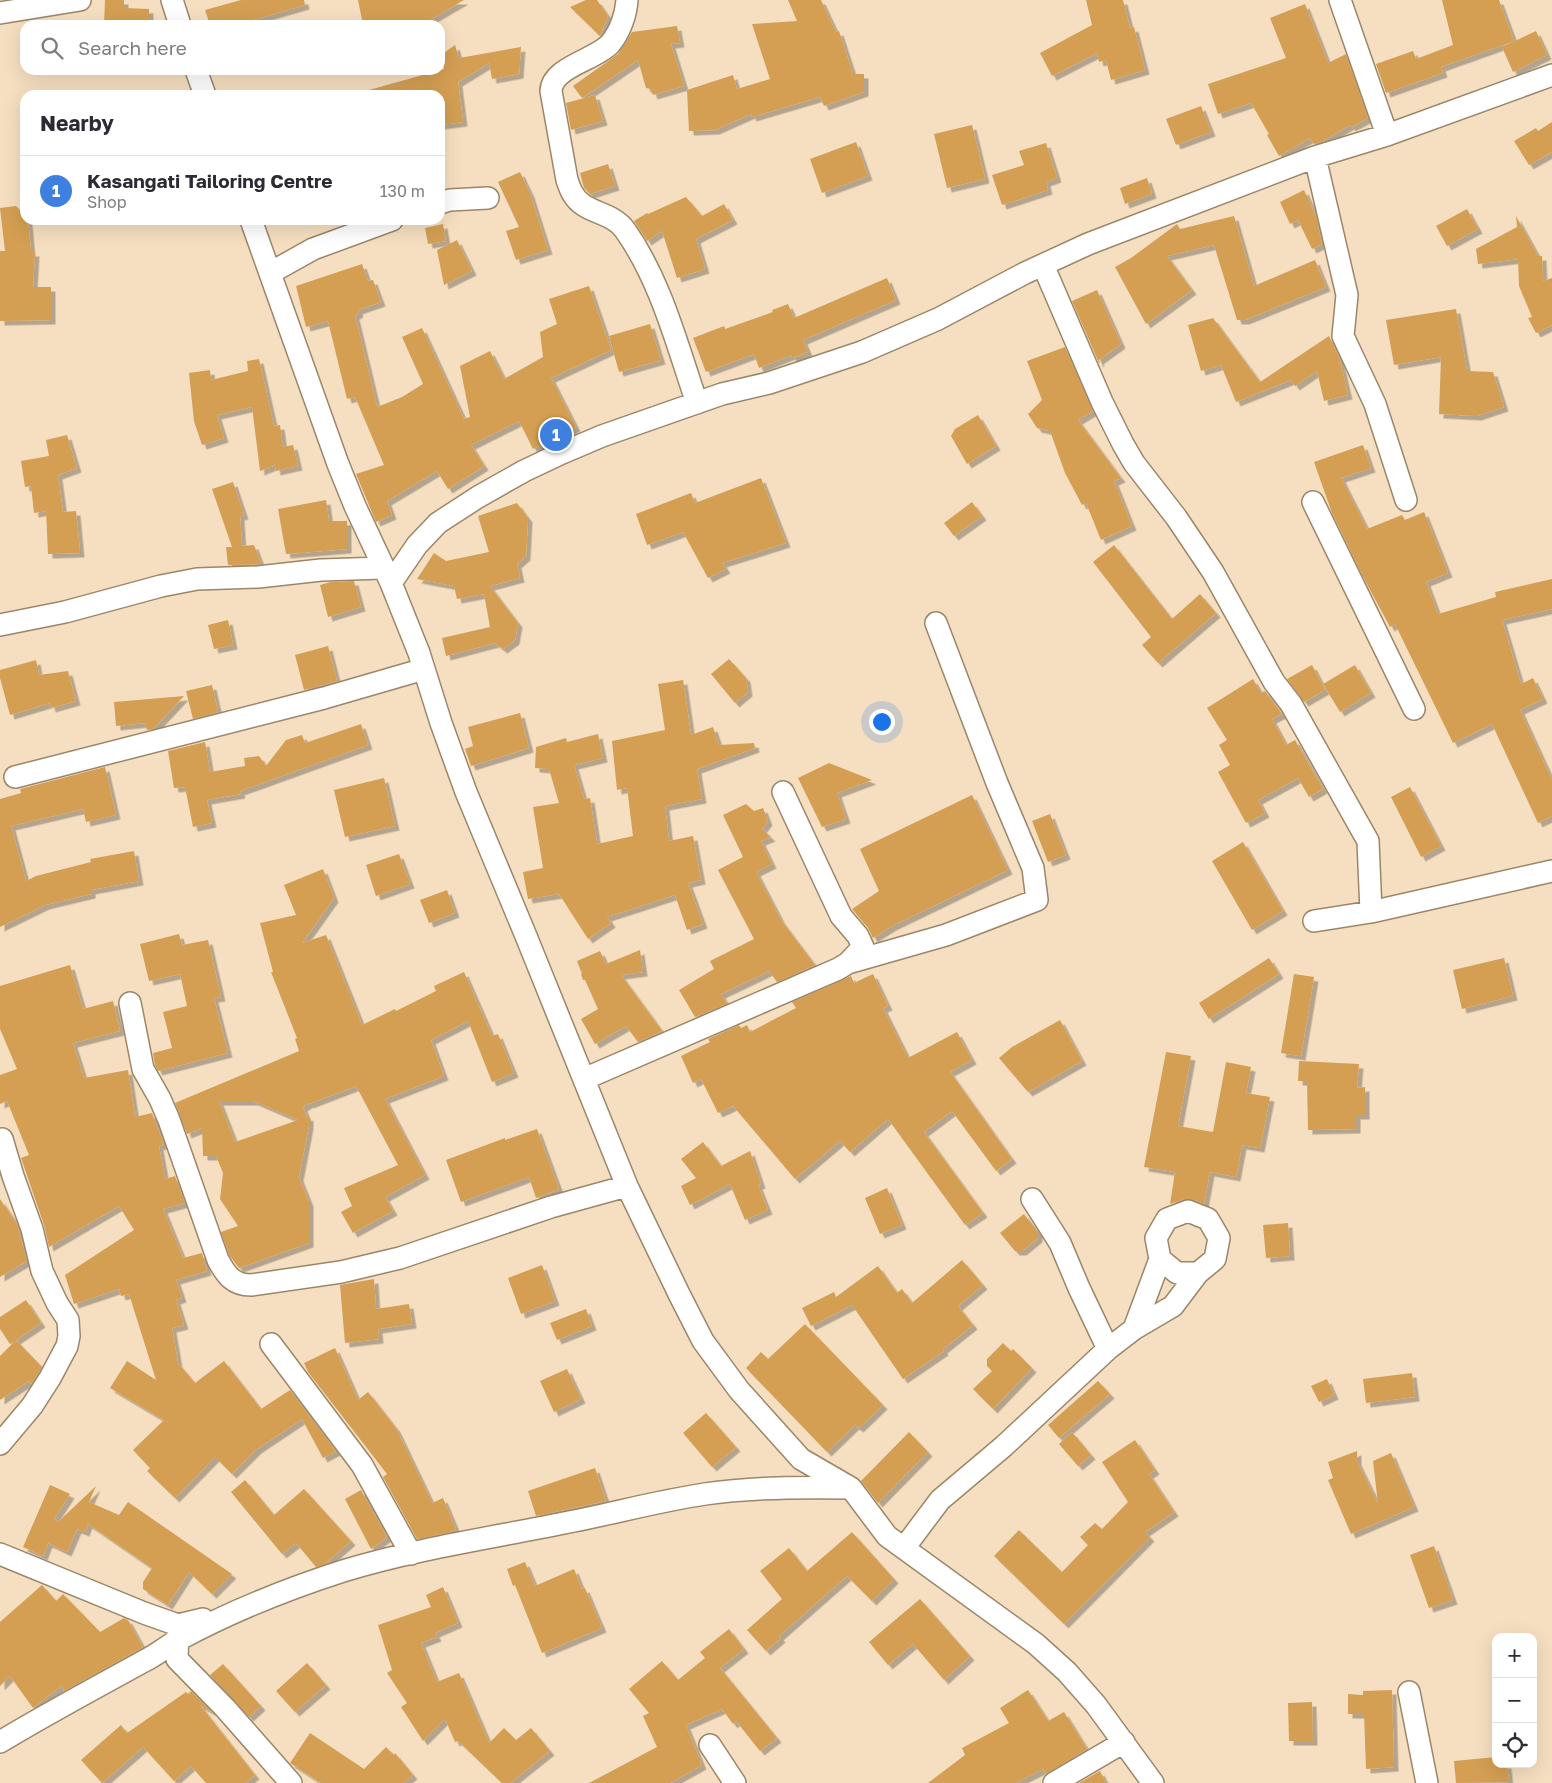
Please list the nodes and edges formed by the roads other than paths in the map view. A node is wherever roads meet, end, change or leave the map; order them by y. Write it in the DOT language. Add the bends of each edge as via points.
graph roads {
  1 [pos="80,0"];
  2 [pos="172,0"];
  3 [pos="627,0"];
  4 [pos="1340,0"];
  5 [pos="0,13"];
  6 [pos="178,20"];
  7 [pos="198,75"];
  8 [pos="1552,75"];
  9 [pos="203,90"];
  10 [pos="1387,135"];
  11 [pos="1316,157"];
  12 [pos="488,198"];
  13 [pos="445,201"];
  14 [pos="254,225"];
  15 [pos="378,225"];
  16 [pos="1043,265"];
  17 [pos="270,274"];
  18 [pos="697,403"];
  19 [pos="1406,500"];
  20 [pos="1313,502"];
  21 [pos="387,576"];
  22 [pos="936,623"];
  23 [pos="0,626"];
  24 [pos="424,669"];
  25 [pos="1414,709"];
  26 [pos="15,777"];
  27 [pos="783,792"];
  28 [pos="1552,872"];
  29 [pos="1371,912"];
  30 [pos="1314,921"];
  31 [pos="848,963"];
  32 [pos="130,1003"];
  33 [pos="584,1079"];
  34 [pos="2,1139"];
  35 [pos="627,1186"];
  36 [pos="1032,1198"];
  37 [pos="1160,1259"];
  38 [pos="1198,1273"];
  39 [pos="1134,1329"];
  40 [pos="271,1344"];
  41 [pos="1108,1349"];
  42 [pos="0,1444"];
  43 [pos="851,1488"];
  44 [pos="904,1548"];
  45 [pos="0,1554"];
  46 [pos="411,1554"];
  47 [pos="178,1632"];
  48 [pos="1409,1692"];
  49 [pos="0,1742"];
  50 [pos="1124,1742"];
  51 [pos="710,1745"];
  52 [pos="290,1783"];
  53 [pos="735,1783"];
  54 [pos="1054,1783"];
  55 [pos="1153,1783"];
  56 [pos="1427,1783"];
  1 -- 5 [label="street"];
  2 -- 6 [label="street"];
  3 -- 18 [label="street" via="622,24 610,45 558,75 551,91 572,193 582,204 621,223 637,248 654,282"];
  4 -- 10 [label="street"];
  7 -- 9 [label="street"];
  8 -- 10 [label="street"];
  10 -- 11 [label="street"];
  11 -- 16 [label="street" via="1088,244"];
  11 -- 19 [label="street" via="1347,294 1343,336 1375,404"];
  12 -- 13 [label="street"];
  14 -- 17 [label="street"];
  15 -- 17 [label="street" via="313,249"];
  16 -- 18 [label="street" via="938,320 862,352"];
  16 -- 29 [label="street" via="1123,444 1213,572 1368,841"];
  17 -- 21 [label="street" via="338,464"];
  18 -- 21 [label="street" via="578,446 478,496 438,522"];
  20 -- 25 [label="street"];
  21 -- 23 [label="street" via="321,570 258,578 197,579"];
  21 -- 24 [label="street"];
  22 -- 31 [label="street" via="1032,868 1037,900 946,935"];
  24 -- 26 [label="street" via="324,698"];
  24 -- 33 [label="street" via="466,792"];
  27 -- 31 [label="street" via="841,916 863,947"];
  28 -- 29 [label="street"];
  29 -- 30 [label="street"];
  31 -- 33 [label="street"];
  32 -- 35 [label="street" via="143,1069 169,1120 218,1260 224,1272 238,1283 341,1272 400,1258 551,1207"];
  33 -- 35 [label="street"];
  34 -- 42 [label="street" via="32,1229 42,1272 68,1320 69,1336 46,1385"];
  35 -- 43 [label="street" via="703,1341 720,1366 801,1458"];
  36 -- 41 [label="street" via="1060,1243"];
  37 -- 38 [label="street" via="1177,1273"];
  37 -- 38 [label="street" via="1156,1238 1167,1219 1188,1212 1201,1216 1208,1219 1219,1238 1215,1259"];
  37 -- 39 [label="street"];
  38 -- 39 [label="street" via="1173,1306"];
  39 -- 41 [label="street"];
  40 -- 46 [label="street" via="362,1465"];
  41 -- 44 [label="street" via="1004,1446 940,1500"];
  43 -- 44 [label="street" via="887,1536"];
  43 -- 46 [label="street" via="745,1489 707,1494"];
  44 -- 50 [label="street" via="1036,1644 1067,1672"];
  45 -- 47 [label="street" via="144,1613"];
  46 -- 47 [label="street" via="344,1571"];
  47 -- 49 [label="street" via="149,1658"];
  47 -- 52 [label="street" via="176,1659 225,1708"];
  48 -- 56 [label="street"];
  50 -- 54 [label="street"];
  50 -- 55 [label="street"];
  51 -- 53 [label="street"];
}
